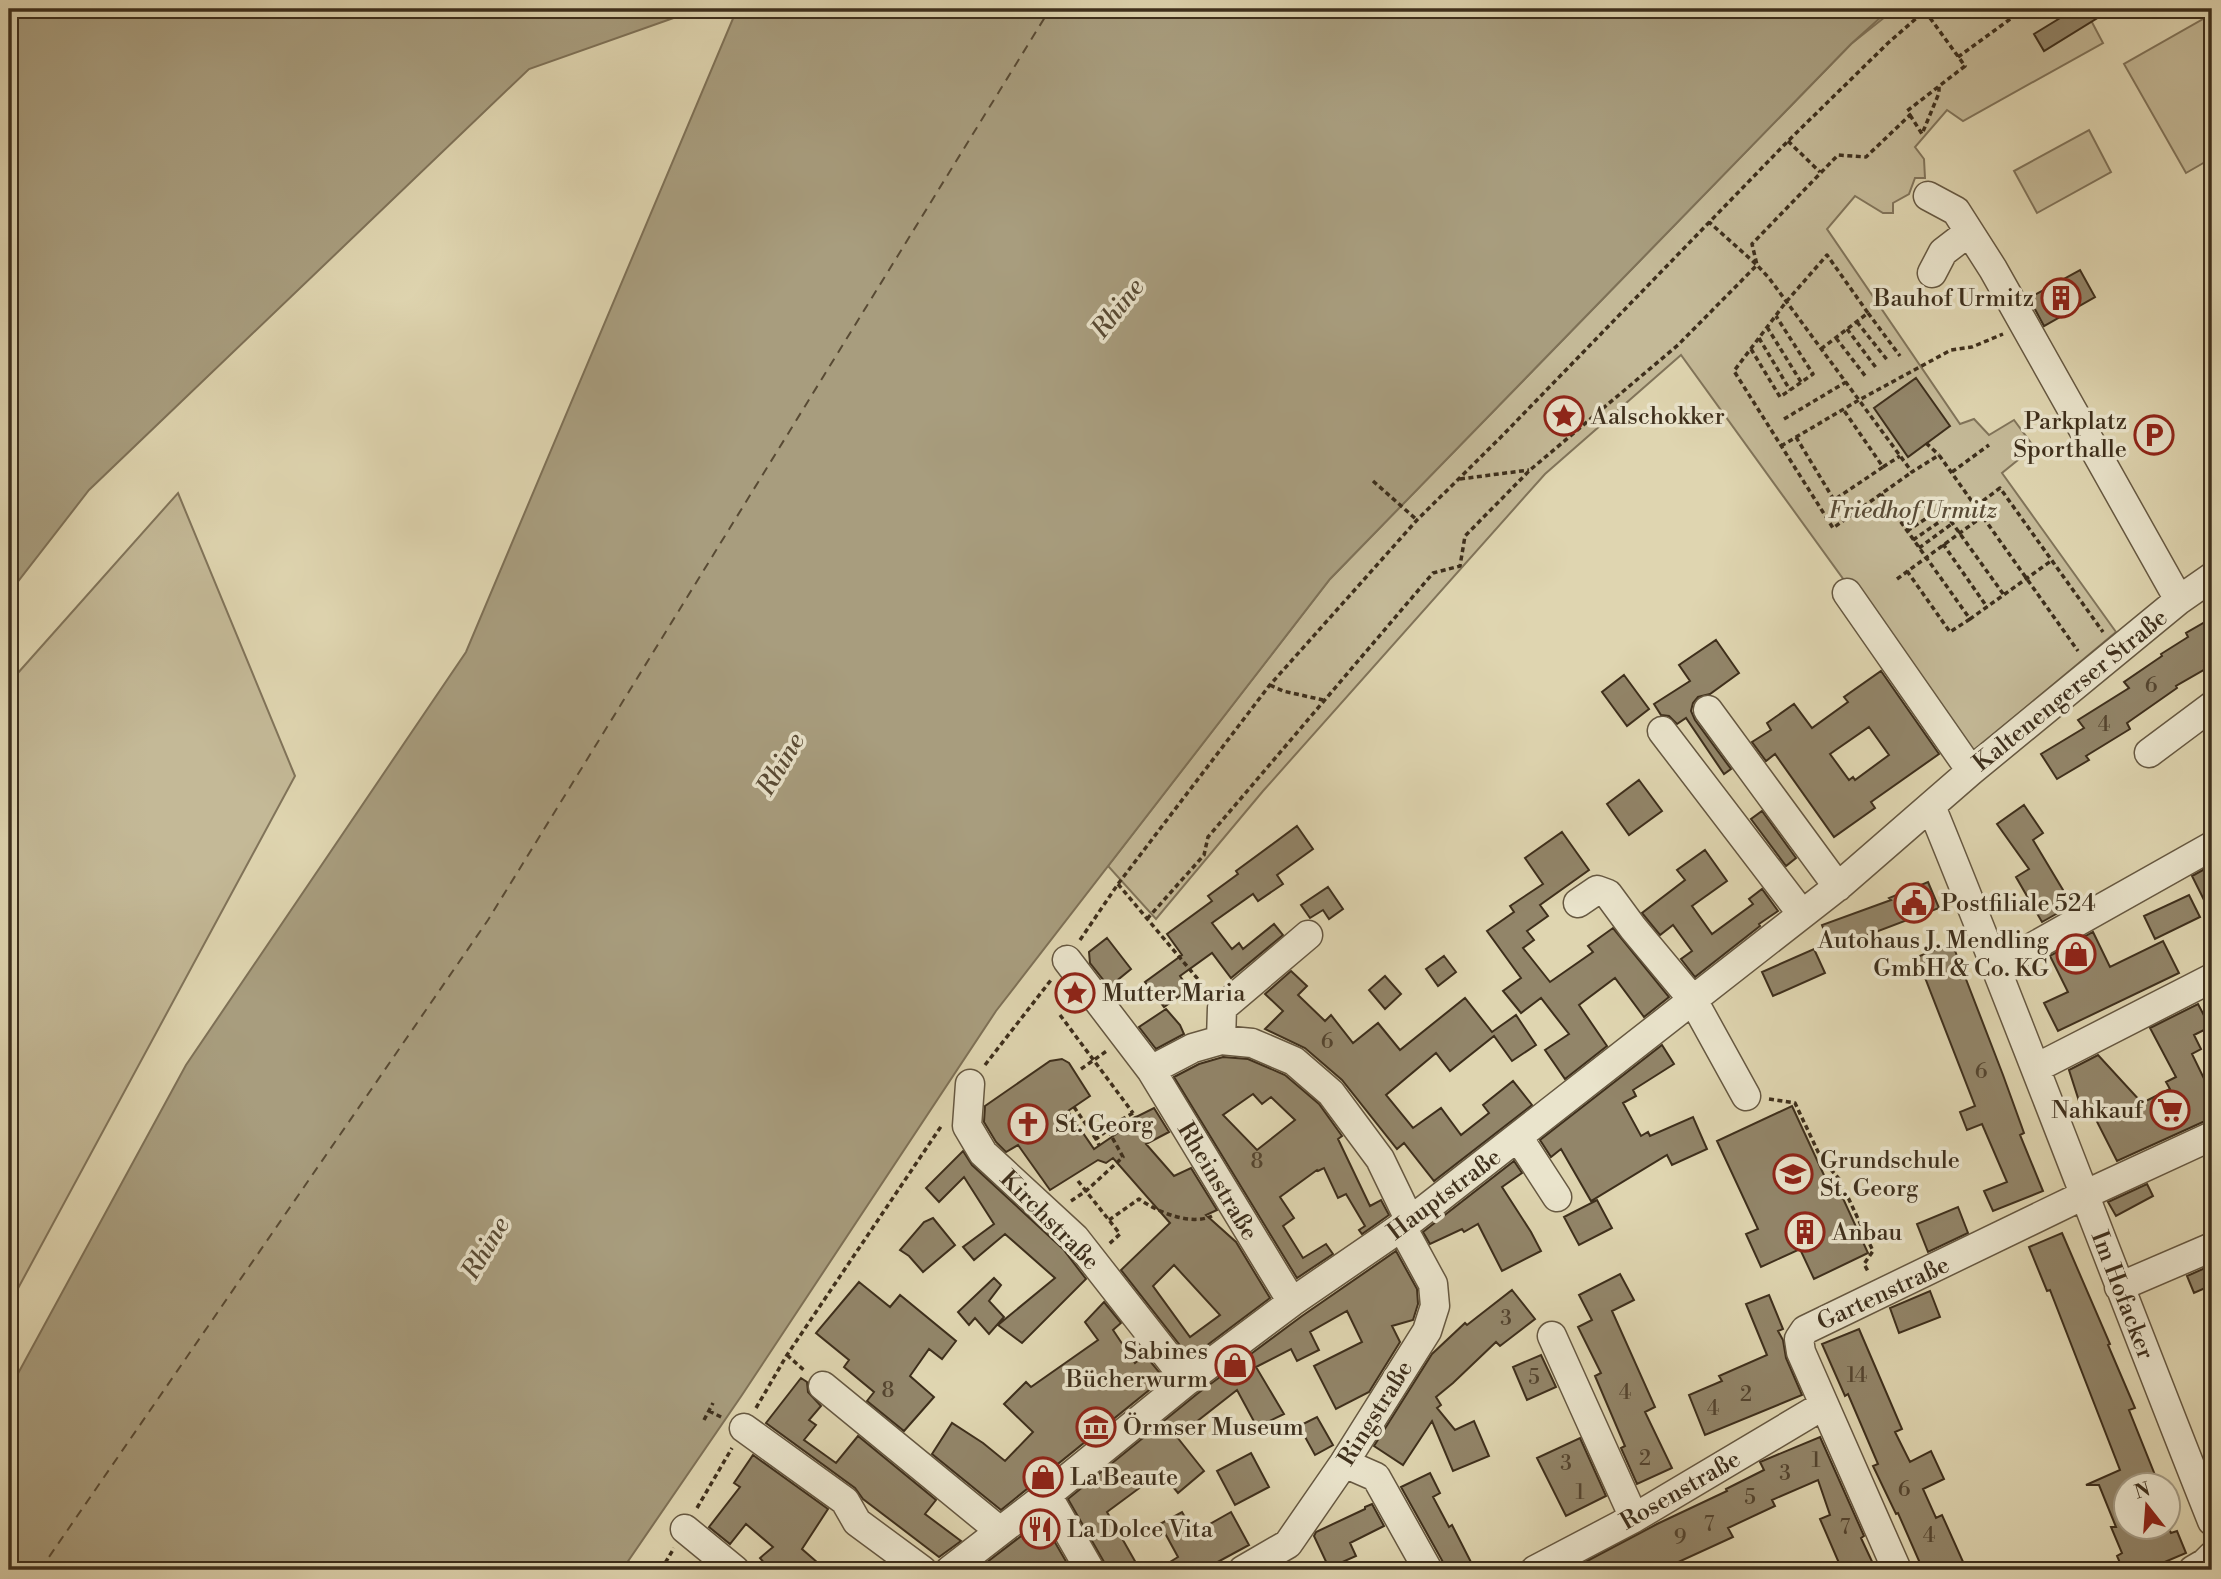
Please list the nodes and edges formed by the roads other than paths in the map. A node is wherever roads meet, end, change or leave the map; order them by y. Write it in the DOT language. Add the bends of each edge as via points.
graph roads {
  1 [pos="1928,196"];
  2 [pos="1969,232"];
  3 [pos="1932,272"];
  4 [pos="2212,577"];
  5 [pos="1847,593"];
  6 [pos="2179,600"];
  7 [pos="2212,706"];
  8 [pos="1708,710"];
  9 [pos="1662,731"];
  10 [pos="2149,753"];
  11 [pos="1971,771"];
  12 [pos="1931,807"];
  13 [pos="2212,846"];
  14 [pos="1838,887"];
  15 [pos="1578,903"];
  16 [pos="1802,914"];
  17 [pos="1308,935"];
  18 [pos="1067,960"];
  19 [pos="1997,967"];
  20 [pos="2212,978"];
  21 [pos="1693,1000"];
  22 [pos="1221,1040"];
  23 [pos="2036,1068"];
  24 [pos="1151,1070"];
  25 [pos="970,1084"];
  26 [pos="1746,1096"];
  27 [pos="2212,1136"];
  28 [pos="1518,1137"];
  29 [pos="2084,1195"];
  30 [pos="1557,1197"];
  31 [pos="1406,1224"];
  32 [pos="2212,1247"];
  33 [pos="2119,1287"];
  34 [pos="1292,1302"];
  35 [pos="1552,1336"];
  36 [pos="1187,1381"];
  37 [pos="823,1387"];
  38 [pos="1824,1405"];
  39 [pos="744,1428"];
  40 [pos="1344,1463"];
  41 [pos="1047,1495"];
  42 [pos="1633,1518"];
  43 [pos="2212,1521"];
  44 [pos="685,1530"];
  45 [pos="1000,1531"];
  46 [pos="2212,1556"];
  47 [pos="735,1570"];
  48 [pos="922,1570"];
  49 [pos="952,1570"];
  50 [pos="1090,1570"];
  51 [pos="1243,1570"];
  52 [pos="1428,1570"];
  53 [pos="1535,1570"];
  54 [pos="1897,1570"];
  55 [pos="2193,1570"];
  1 -- 2 [label="street" via="1956,211"];
  2 -- 3 [label="street" via="1943,252"];
  2 -- 6 [label="street"];
  4 -- 6 [label="street, Kaltenengerser Straße"];
  5 -- 11 [label="street"];
  6 -- 11 [label="street, Kaltenengerser Straße"];
  7 -- 10 [label="street"];
  8 -- 14 [label="street"];
  9 -- 16 [label="street"];
  11 -- 12 [label="street, Kaltenengerser Straße"];
  12 -- 14 [label="street, Hauptstraße"];
  12 -- 19 [label="street, Im Hofacker"];
  13 -- 19 [label="street"];
  14 -- 16 [label="street, Hauptstraße"];
  15 -- 21 [label="street" via="1597,890 1608,894"];
  16 -- 21 [label="street, Hauptstraße"];
  17 -- 22 [label="street" via="1222,1008"];
  18 -- 24 [label="street, Rheinstraße"];
  19 -- 23 [label="street, Im Hofacker"];
  20 -- 23 [label="street"];
  21 -- 26 [label="street"];
  21 -- 28 [label="street, Hauptstraße"];
  22 -- 24 [label="street" via="1193,1048"];
  22 -- 31 [label="street, Ringstraße" via="1252,1044 1294,1061 1331,1093 1380,1159"];
  23 -- 29 [label="street, Im Hofacker"];
  24 -- 34 [label="street, Rheinstraße"];
  25 -- 36 [label="street, Kirchstraße" via="967,1126 983,1153 1075,1238"];
  27 -- 29 [label="street, Gartenstraße"];
  28 -- 30 [label="street"];
  28 -- 31 [label="street, Hauptstraße"];
  29 -- 33 [label="street, Im Hofacker"];
  29 -- 38 [label="street, Gartenstraße" via="1805,1330 1799,1339 1801,1352"];
  31 -- 34 [label="street, Hauptstraße"];
  31 -- 40 [label="street, Ringstraße" via="1433,1284 1435,1306 1427,1331"];
  32 -- 33 [label="street"];
  33 -- 43 [label="street, Im Hofacker"];
  34 -- 36 [label="street, Hauptstraße"];
  35 -- 42 [label="street"];
  36 -- 41 [label="street, Hauptstraße"];
  37 -- 45 [label="street"];
  38 -- 42 [label="street, Rosenstraße"];
  38 -- 54 [label="street, Gartenstraße"];
  39 -- 48 [label="street" via="845,1501 857,1522"];
  40 -- 51 [label="street, Ringstraße" via="1288,1544"];
  40 -- 52 [label="street" via="1376,1477"];
  41 -- 45 [label="street, Hauptstraße"];
  41 -- 50 [label="street"];
  42 -- 53 [label="street, Rosenstraße"];
  44 -- 47 [label="street"];
  45 -- 49 [label="street, Hauptstraße"];
  46 -- 55 [label="street"];
}
